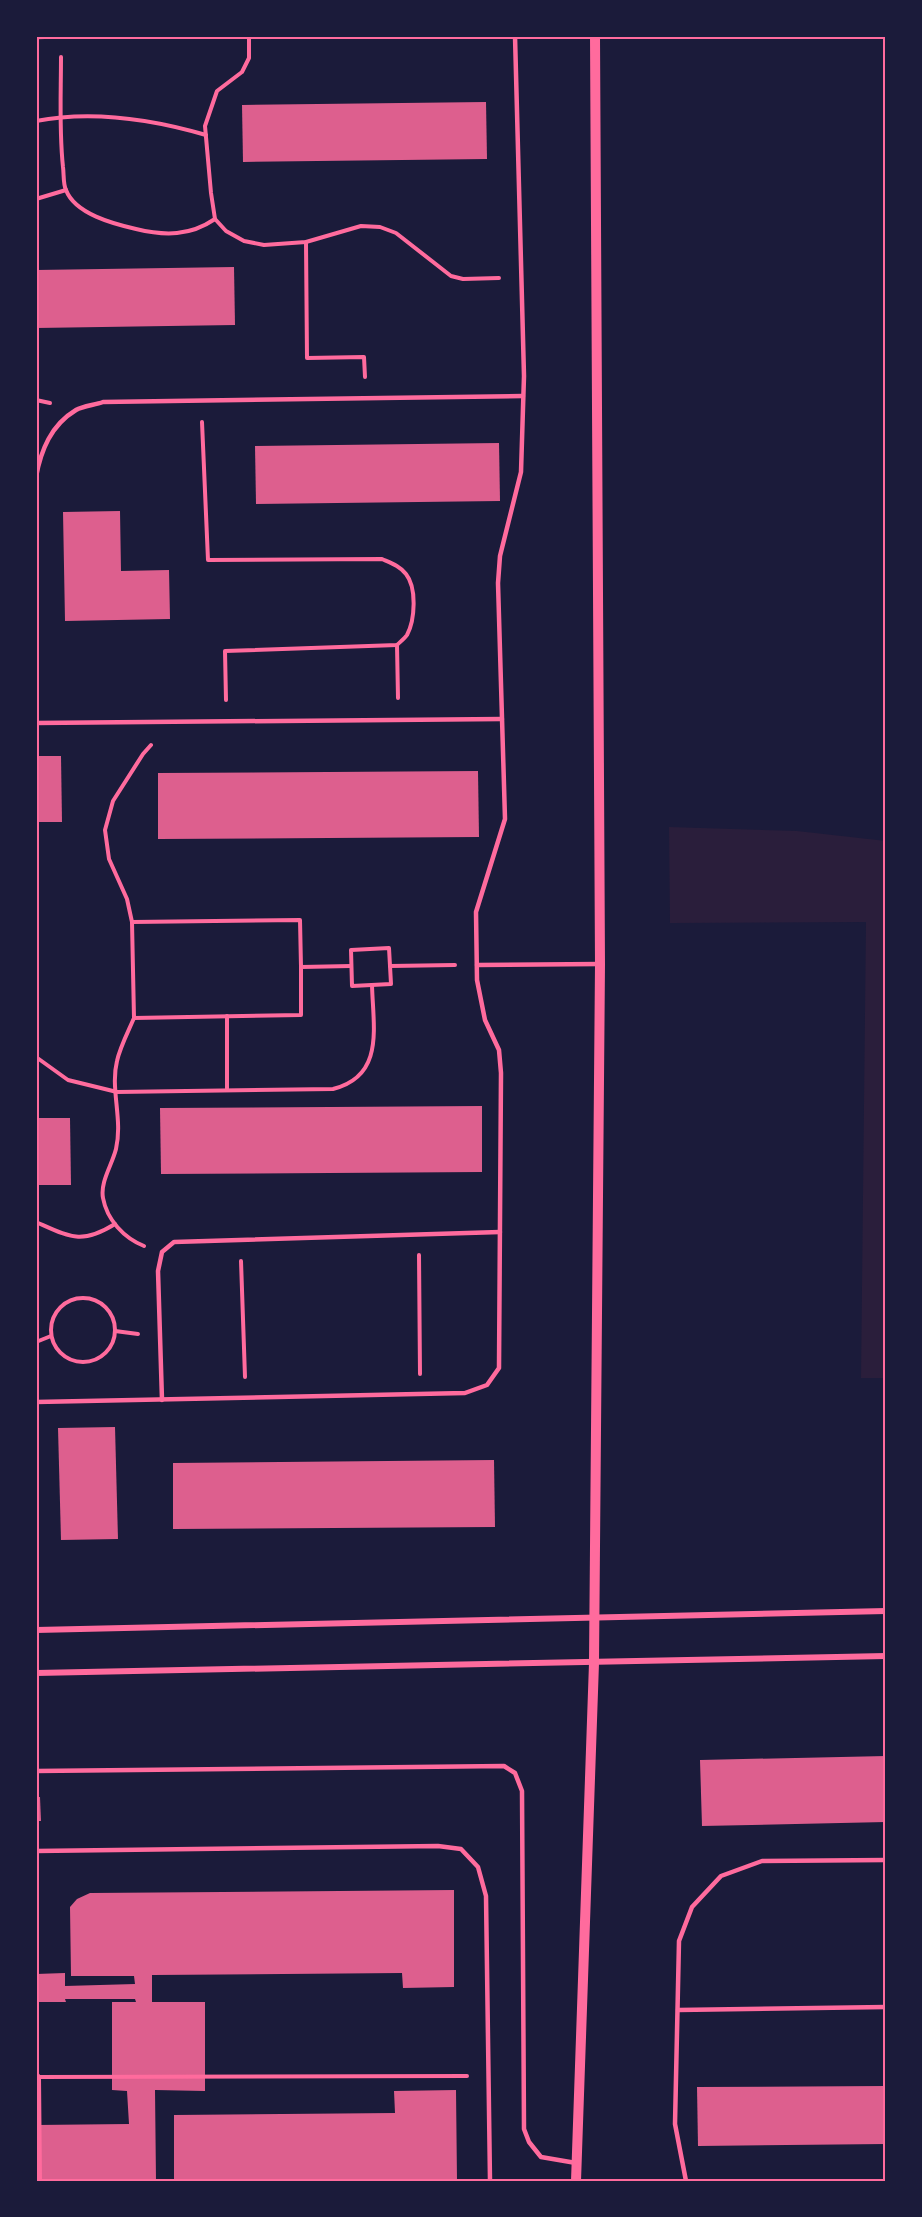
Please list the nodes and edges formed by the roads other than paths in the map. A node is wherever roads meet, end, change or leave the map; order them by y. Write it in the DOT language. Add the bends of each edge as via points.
graph roads {
  1 [pos="61,36"];
  2 [pos="72,36"];
  3 [pos="515,36"];
  4 [pos="595,36"];
  5 [pos="36,37"];
  6 [pos="523,396"];
  7 [pos="36,477"];
  8 [pos="502,719"];
  9 [pos="36,723"];
  10 [pos="600,964"];
  11 [pos="477,965"];
  12 [pos="500,1232"];
  13 [pos="162,1400"];
  14 [pos="36,1402"];
  15 [pos="886,1611"];
  16 [pos="594,1616"];
  17 [pos="36,1630"];
  18 [pos="886,1656"];
  19 [pos="594,1663"];
  20 [pos="36,1673"];
  21 [pos="36,1770"];
  22 [pos="36,1851"];
  23 [pos="886,1860"];
  24 [pos="886,2007"];
  25 [pos="678,2010"];
  26 [pos="576,2163"];
  27 [pos="490,2181"];
  28 [pos="576,2181"];
  29 [pos="686,2181"];
  1 -- 2 [label="lane"];
  1 -- 5 [label="lane"];
  3 -- 6 [label="lane"];
  4 -- 10 [label="street"];
  6 -- 7 [label="lane" via="103,402 77,410 52,431 40,456"];
  6 -- 8 [label="lane" via="521,472 500,556 498,583"];
  8 -- 9 [label="lane"];
  8 -- 11 [label="lane" via="505,819 476,912"];
  10 -- 11 [label="lane"];
  10 -- 16 [label="street"];
  11 -- 12 [label="lane" via="485,1020 499,1050"];
  12 -- 13 [label="lane" via="499,1368 487,1385 465,1394"];
  12 -- 13 [label="lane" via="174,1242 162,1252 158,1271"];
  13 -- 14 [label="lane"];
  15 -- 16 [label="street"];
  16 -- 17 [label="street"];
  16 -- 19 [label="street"];
  18 -- 19 [label="street"];
  19 -- 20 [label="street"];
  19 -- 26 [label="street"];
  21 -- 26 [label="lane" via="504,1767 515,1773 522,1791 524,2129 542,2157"];
  22 -- 27 [label="lane" via="426,1846 461,1849 478,1867 486,1896"];
  23 -- 25 [label="lane" via="762,1861 721,1876 692,1907 679,1941"];
  24 -- 25 [label="lane"];
  25 -- 29 [label="lane" via="675,2124"];
  26 -- 28 [label="street"];
}
